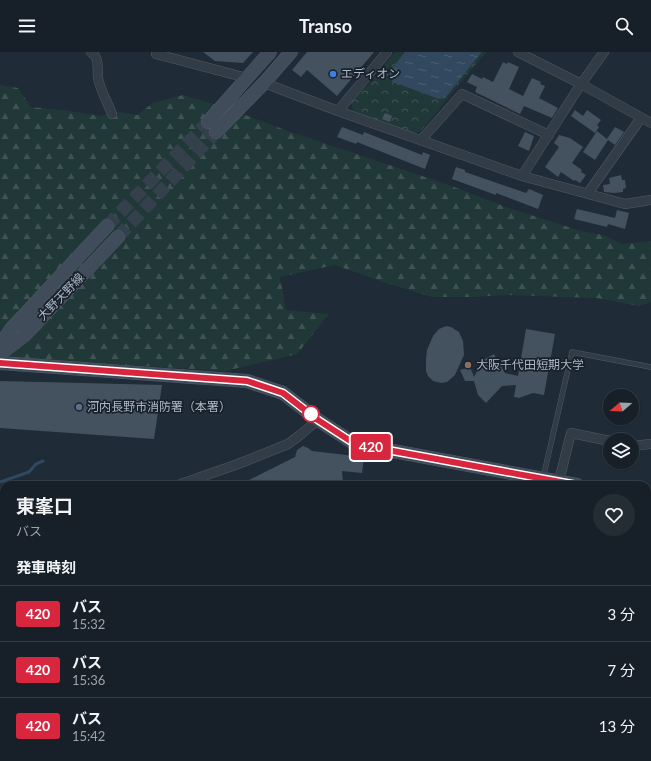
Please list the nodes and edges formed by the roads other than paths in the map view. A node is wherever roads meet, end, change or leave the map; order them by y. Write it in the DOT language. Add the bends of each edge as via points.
graph roads {
  1 [pos="91,52"];
  2 [pos="158,52"];
  3 [pos="270,52"];
  4 [pos="291,52"];
  5 [pos="387,52"];
  6 [pos="518,52"];
  7 [pos="604,52"];
  8 [pos="247,78"];
  9 [pos="264,83"];
  10 [pos="581,84"];
  11 [pos="338,111"];
  12 [pos="112,114"];
  13 [pos="641,118"];
  14 [pos="208,122"];
  15 [pos="651,123"];
  16 [pos="216,132"];
  17 [pos="549,135"];
  18 [pos="421,140"];
  19 [pos="522,176"];
  20 [pos="588,194"];
  21 [pos="651,200"];
  22 [pos="108,226"];
  23 [pos="118,237"];
  24 [pos="0,346"];
  25 [pos="0,354"];
  26 [pos="0,363"];
  27 [pos="651,367"];
  28 [pos="318,420"];
  29 [pos="603,439"];
  30 [pos="651,444"];
  31 [pos="639,445"];
  32 [pos="543,478"];
  33 [pos="189,481"];
  34 [pos="555,481"];
  35 [pos="559,481"];
  1 -- 12 [label="street" via="97,60 99,80"];
  2 -- 8 [label="street" via="156,54"];
  3 -- 8 [label="street"];
  4 -- 9 [label="street"];
  5 -- 11 [label="street"];
  6 -- 10 [label="street"];
  7 -- 10 [label="street"];
  8 -- 14 [label="street"];
  9 -- 11 [label="street"];
  9 -- 16 [label="street"];
  10 -- 13 [label="street"];
  10 -- 17 [label="street"];
  11 -- 18 [label="street"];
  13 -- 15 [label="street"];
  13 -- 20 [label="street"];
  17 -- 18 [label="street" via="462,94"];
  17 -- 19 [label="street"];
  18 -- 19 [label="street"];
  19 -- 20 [label="street"];
  20 -- 21 [label="street" via="625,204"];
  22 -- 24 [label="street, 大野天野線" via="11,329"];
  23 -- 25 [label="street, 大野天野線" via="25,335"];
  26 -- 28 [label="street" via="247,381 283,393"];
  27 -- 32 [label="lane" via="572,352"];
  28 -- 32 [label="street" via="355,444"];
  28 -- 33 [label="street" via="288,444"];
  29 -- 35 [label="street" via="571,432"];
  30 -- 31 [label="street"];
  32 -- 34 [label="street"];
}
